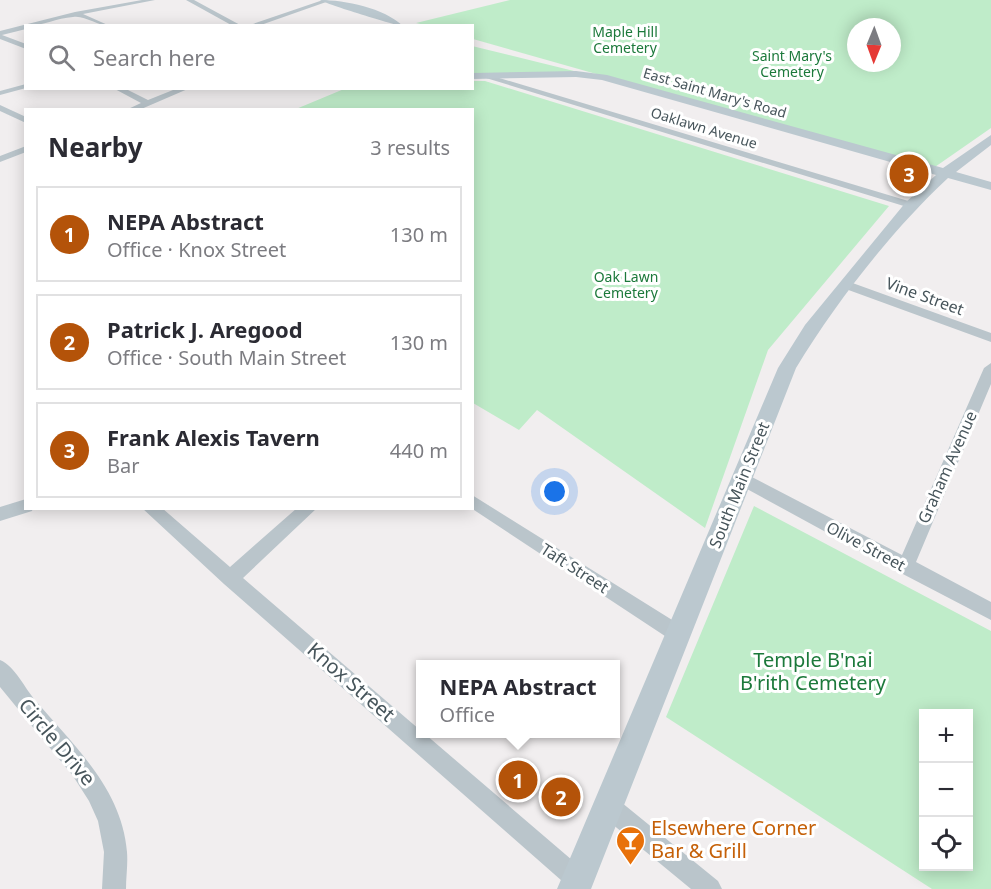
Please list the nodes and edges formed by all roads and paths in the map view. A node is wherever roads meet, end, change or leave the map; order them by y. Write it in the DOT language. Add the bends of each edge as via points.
graph roads {
  1 [pos="152,0"];
  2 [pos="189,0"];
  3 [pos="325,0"];
  4 [pos="75,14"];
  5 [pos="38,24"];
  6 [pos="102,24"];
  7 [pos="235,24"];
  8 [pos="256,24"];
  9 [pos="396,24"];
  10 [pos="24,28"];
  11 [pos="0,35"];
  12 [pos="24,46"];
  13 [pos="474,76"];
  14 [pos="489,76"];
  15 [pos="24,87"];
  16 [pos="121,90"];
  17 [pos="181,90"];
  18 [pos="0,93"];
  19 [pos="147,103"];
  20 [pos="0,108"];
  21 [pos="135,108"];
  22 [pos="24,120"];
  23 [pos="989,143"];
  24 [pos="24,150"];
  25 [pos="0,159"];
  26 [pos="944,174"];
  27 [pos="991,186"];
  28 [pos="911,205"];
  29 [pos="847,285"];
  30 [pos="991,338"];
  31 [pos="991,369"];
  32 [pos="742,479"];
  33 [pos="474,502"];
  34 [pos="24,507"];
  35 [pos="152,510"];
  36 [pos="307,510"];
  37 [pos="0,514"];
  38 [pos="905,567"];
  39 [pos="230,578"];
  40 [pos="991,611"];
  41 [pos="678,634"];
  42 [pos="0,670"];
  43 [pos="608,806"];
  44 [pos="576,884"];
  45 [pos="114,889"];
  46 [pos="710,889"];
  1 -- 4 [label="street"];
  2 -- 7 [label="street"];
  3 -- 8 [label="street"];
  3 -- 9 [label="main road" via="386,17"];
  4 -- 5 [label="street"];
  4 -- 6 [label="street"];
  10 -- 11 [label="street"];
  11 -- 12 [label="street"];
  13 -- 14 [label="main road, East Saint Mary's Road"];
  14 -- 26 [label="main road, East Saint Mary's Road" via="595,76"];
  14 -- 28 [label="street, Oaklawn Avenue"];
  15 -- 18 [label="street"];
  16 -- 19 [label="street"];
  17 -- 19 [label="street"];
  19 -- 21 [label="street"];
  20 -- 22 [label="street"];
  23 -- 26 [label="main road, South Main Street"];
  24 -- 25 [label="street"];
  26 -- 27 [label="main road, East Saint Mary's Road"];
  26 -- 28 [label="main road, South Main Street"];
  28 -- 29 [label="main road, South Main Street"];
  29 -- 30 [label="street, Vine Street"];
  29 -- 32 [label="main road, South Main Street" via="811,329 787,368"];
  31 -- 38 [label="street, Graham Avenue"];
  32 -- 38 [label="street, Olive Street"];
  32 -- 41 [label="main road, South Main Street"];
  33 -- 41 [label="street, Taft Street"];
  34 -- 37 [label="street"];
  35 -- 39 [label="street, Knox Street"];
  36 -- 39 [label="street"];
  38 -- 40 [label="street, Olive Street"];
  39 -- 44 [label="street, Knox Street"];
  41 -- 43 [label="main road, South Main Street"];
  42 -- 45 [label="street, Circle Drive" via="100,795 112,831"];
  43 -- 44 [label="main road, South Main Street"];
  43 -- 46 [label="street"];
}
